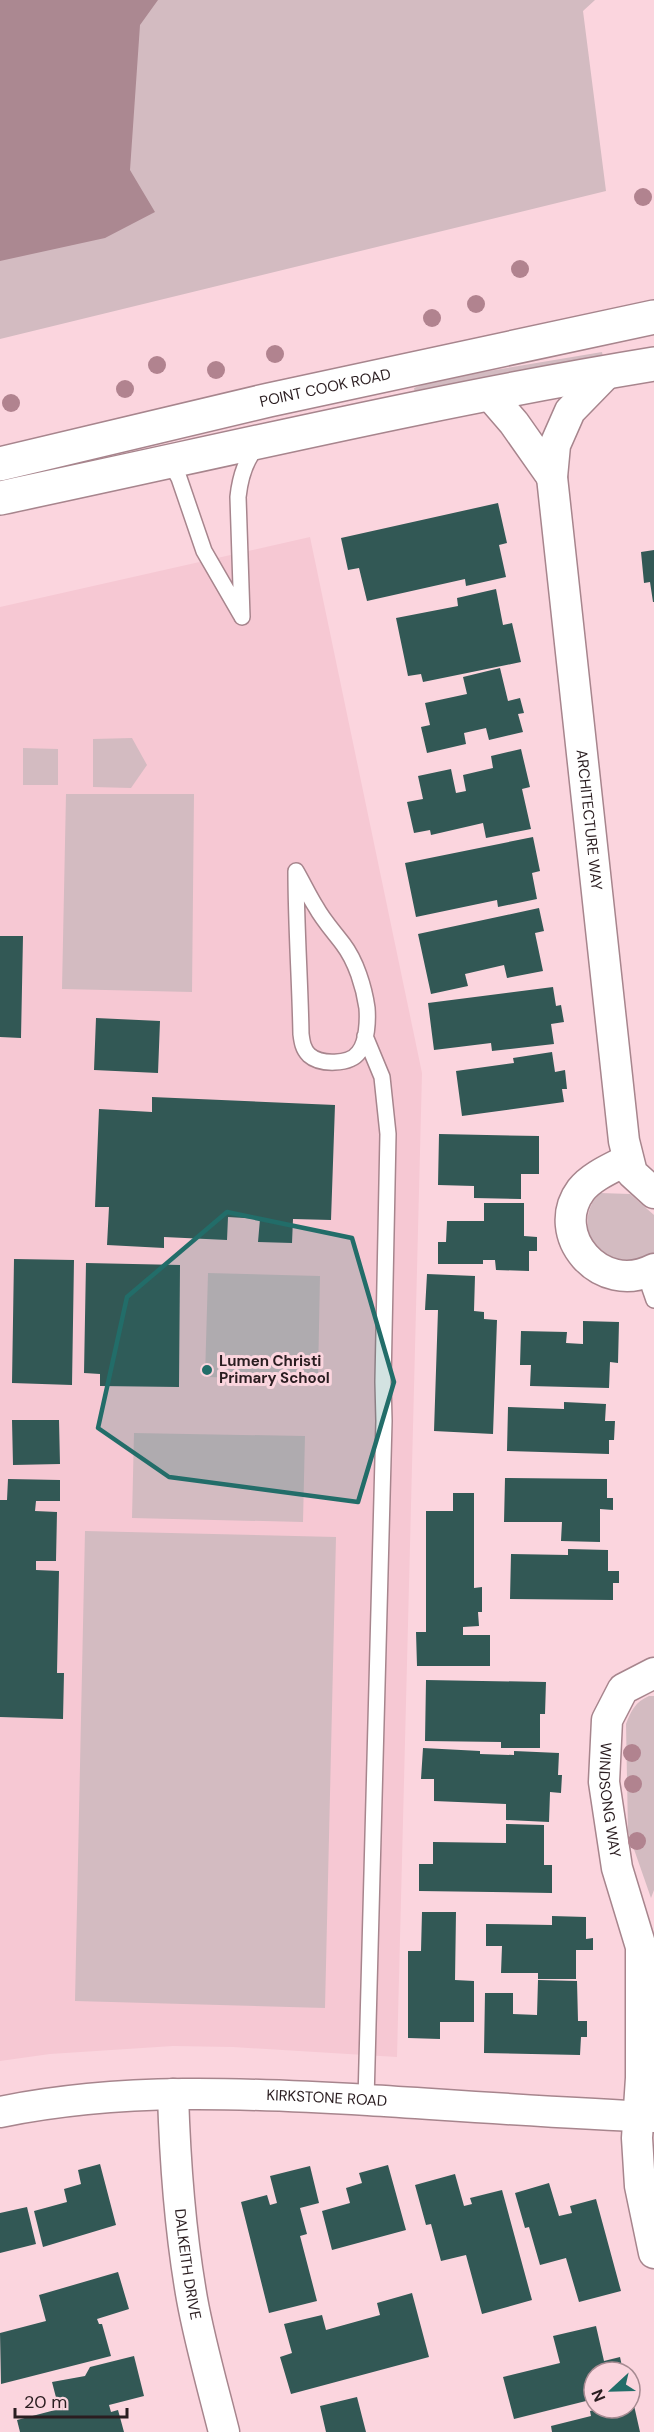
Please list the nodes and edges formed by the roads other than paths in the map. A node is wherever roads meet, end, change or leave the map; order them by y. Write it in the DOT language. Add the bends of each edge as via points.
graph roads {
  1 [pos="654,317"];
  2 [pos="654,364"];
  3 [pos="609,371"];
  4 [pos="489,393"];
  5 [pos="196,417"];
  6 [pos="261,441"];
  7 [pos="205,455"];
  8 [pos="170,462"];
  9 [pos="0,464"];
  10 [pos="552,477"];
  11 [pos="0,498"];
  12 [pos="365,1036"];
  13 [pos="627,1160"];
  14 [pos="654,1193"];
  15 [pos="651,1281"];
  16 [pos="654,1673"];
  17 [pos="654,1920"];
  18 [pos="641,1947"];
  19 [pos="173,2094"];
  20 [pos="366,2100"];
  21 [pos="0,2112"];
  22 [pos="646,2117"];
  23 [pos="654,2253"];
  24 [pos="224,2432"];
  1 -- 5 [label="main road, POINT COOK ROAD"];
  2 -- 3 [label="main road"];
  3 -- 4 [label="main road"];
  3 -- 10 [label="street, ARCHITECTURE WAY" via="570,411 555,445"];
  4 -- 6 [label="main road"];
  4 -- 10 [label="street, ARCHITECTURE WAY"];
  5 -- 7 [label="main road"];
  5 -- 9 [label="main road, POINT COOK ROAD"];
  6 -- 7 [label="main road"];
  6 -- 8 [label="lane" via="245,466 238,497 242,617 204,552"];
  7 -- 8 [label="main road"];
  8 -- 11 [label="main road"];
  10 -- 13 [label="street, ARCHITECTURE WAY"];
  12 -- 12 [label="lane" via="361,1051 345,1061 318,1060 304,1048 296,872 356,968 367,1008"];
  12 -- 20 [label="lane" via="382,1077 388,1134"];
  13 -- 14 [label="street, ARCHITECTURE WAY" via="632,1173"];
  13 -- 15 [label="street" via="581,1190 572,1217 573,1231 584,1258 594,1267 608,1274"];
  16 -- 18 [label="street, WINDSONG WAY" via="623,1689 607,1720 604,1782 617,1868"];
  17 -- 18 [label="street, WINDSONG WAY"];
  18 -- 22 [label="street, WINDSONG WAY" via="641,2078"];
  19 -- 20 [label="street, KIRKSTONE ROAD" via="272,2094"];
  19 -- 21 [label="street, KIRKSTONE ROAD" via="67,2102"];
  19 -- 24 [label="street, DALKEITH DRIVE" via="185,2256 194,2311"];
  20 -- 22 [label="street, KIRKSTONE ROAD"];
  22 -- 23 [label="street, WINDSONG WAY" via="638,2138 640,2186"];
}
